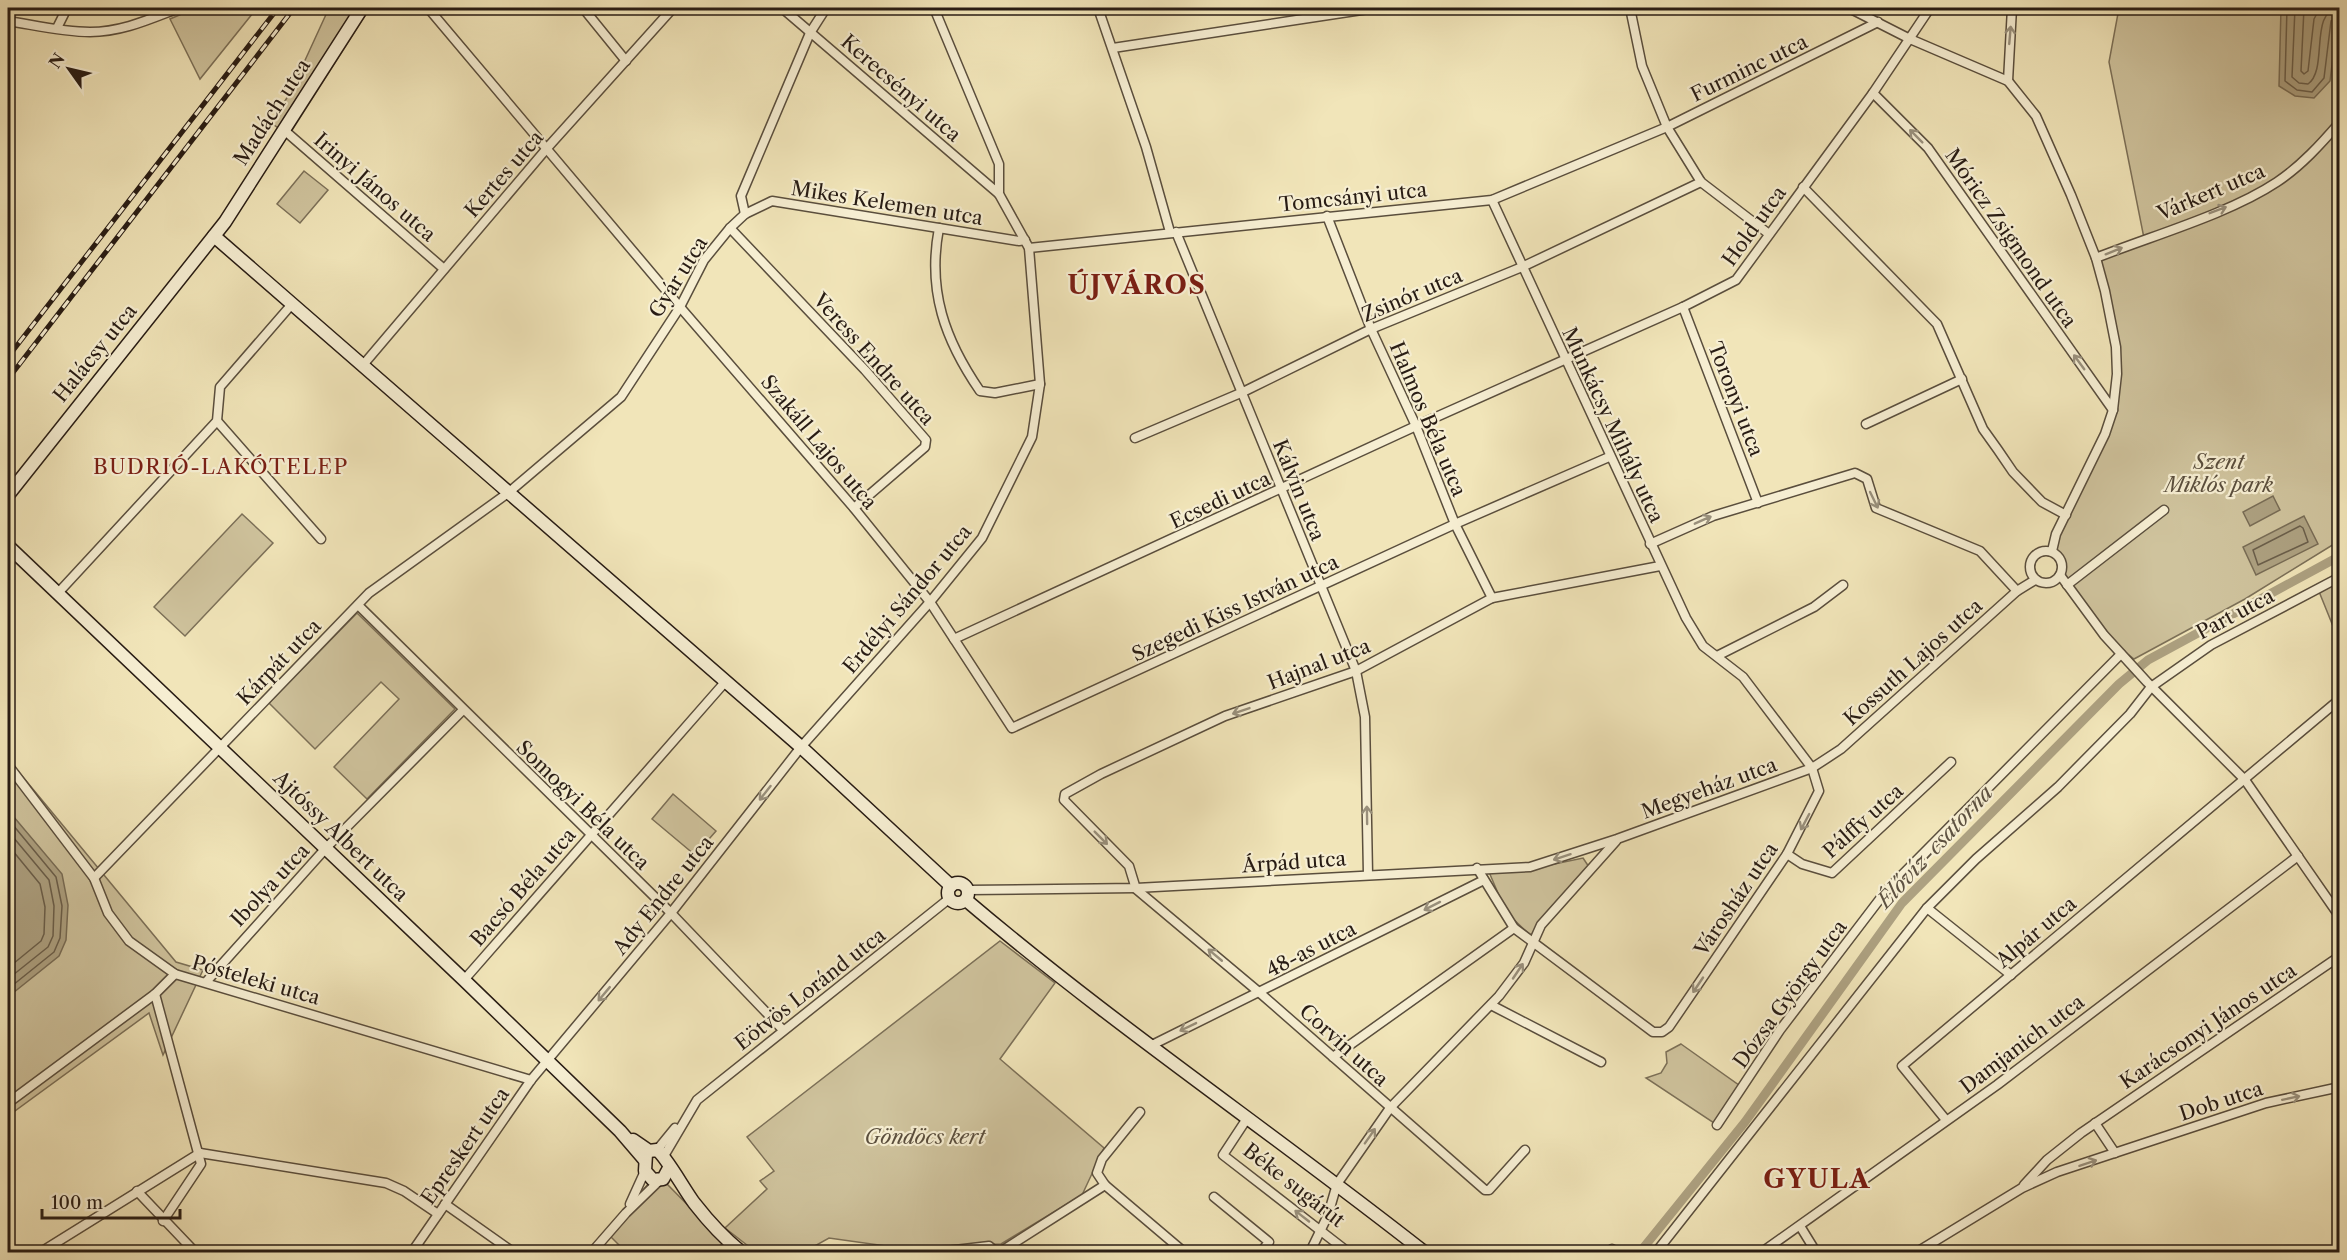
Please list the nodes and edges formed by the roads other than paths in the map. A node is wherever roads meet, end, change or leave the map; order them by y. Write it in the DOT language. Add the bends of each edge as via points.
graph roads {
  1 [pos="67,8"];
  2 [pos="179,8"];
  3 [pos="362,8"];
  4 [pos="428,8"];
  5 [pos="583,8"];
  6 [pos="673,8"];
  7 [pos="782,8"];
  8 [pos="826,8"];
  9 [pos="934,8"];
  10 [pos="1098,8"];
  11 [pos="1375,8"];
  12 [pos="1630,8"];
  13 [pos="1849,8"];
  14 [pos="1930,8"];
  15 [pos="2012,8"];
  16 [pos="1322,11"];
  17 [pos="8,21"];
  18 [pos="1878,22"];
  19 [pos="57,28"];
  20 [pos="810,33"];
  21 [pos="1910,39"];
  22 [pos="1113,48"];
  23 [pos="626,61"];
  24 [pos="2008,81"];
  25 [pos="1874,93"];
  26 [pos="2340,122"];
  27 [pos="1667,127"];
  28 [pos="284,130"];
  29 [pos="548,147"];
  30 [pos="1701,182"];
  31 [pos="1803,187"];
  32 [pos="999,194"];
  33 [pos="1492,200"];
  34 [pos="746,214"];
  35 [pos="1327,216"];
  36 [pos="730,228"];
  37 [pos="939,228"];
  38 [pos="1173,232"];
  39 [pos="1768,234"];
  40 [pos="214,236"];
  41 [pos="1027,244"];
  42 [pos="2096,258"];
  43 [pos="1522,267"];
  44 [pos="444,269"];
  45 [pos="292,304"];
  46 [pos="680,307"];
  47 [pos="1683,307"];
  48 [pos="1371,329"];
  49 [pos="1564,359"];
  50 [pos="363,365"];
  51 [pos="1962,379"];
  52 [pos="1040,384"];
  53 [pos="1243,392"];
  54 [pos="2113,410"];
  55 [pos="217,421"];
  56 [pos="1866,424"];
  57 [pos="1416,426"];
  58 [pos="1135,438"];
  59 [pos="1609,457"];
  60 [pos="1282,489"];
  61 [pos="508,493"];
  62 [pos="8,495"];
  63 [pos="1758,503"];
  64 [pos="854,508"];
  65 [pos="2164,510"];
  66 [pos="2066,515"];
  67 [pos="1455,524"];
  68 [pos="321,538"];
  69 [pos="1650,544"];
  70 [pos="8,546"];
  71 [pos="2052,551"];
  72 [pos="1660,566"];
  73 [pos="2060,575"];
  74 [pos="2340,577"];
  75 [pos="2035,580"];
  76 [pos="1843,585"];
  77 [pos="2067,585"];
  78 [pos="1321,588"];
  79 [pos="2016,591"];
  80 [pos="58,593"];
  81 [pos="1492,598"];
  82 [pos="930,602"];
  83 [pos="358,604"];
  84 [pos="954,639"];
  85 [pos="1717,656"];
  86 [pos="2123,656"];
  87 [pos="1356,671"];
  88 [pos="726,681"];
  89 [pos="2149,685"];
  90 [pos="2340,699"];
  91 [pos="463,710"];
  92 [pos="219,746"];
  93 [pos="801,747"];
  94 [pos="1952,762"];
  95 [pos="8,765"];
  96 [pos="1812,768"];
  97 [pos="2245,780"];
  98 [pos="590,836"];
  99 [pos="1617,839"];
  100 [pos="326,848"];
  101 [pos="1589,848"];
  102 [pos="1787,854"];
  103 [pos="2298,856"];
  104 [pos="1598,861"];
  105 [pos="1477,868"];
  106 [pos="1368,874"];
  107 [pos="94,878"];
  108 [pos="1484,880"];
  109 [pos="1136,888"];
  110 [pos="950,892"];
  111 [pos="970,896"];
  112 [pos="1927,908"];
  113 [pos="671,913"];
  114 [pos="2340,917"];
  115 [pos="1514,928"];
  116 [pos="1532,944"];
  117 [pos="2340,956"];
  118 [pos="175,974"];
  119 [pos="2011,975"];
  120 [pos="464,980"];
  121 [pos="206,982"];
  122 [pos="1260,993"];
  123 [pos="155,994"];
  124 [pos="1491,1005"];
  125 [pos="783,1030"];
  126 [pos="1152,1045"];
  127 [pos="1333,1057"];
  128 [pos="548,1061"];
  129 [pos="1602,1062"];
  130 [pos="531,1080"];
  131 [pos="2340,1087"];
  132 [pos="8,1103"];
  133 [pos="1390,1108"];
  134 [pos="1140,1112"];
  135 [pos="1248,1117"];
  136 [pos="1946,1120"];
  137 [pos="2096,1123"];
  138 [pos="1717,1125"];
  139 [pos="1525,1150"];
  140 [pos="200,1153"];
  141 [pos="2115,1153"];
  142 [pos="652,1157"];
  143 [pos="2047,1160"];
  144 [pos="2057,1172"];
  145 [pos="664,1176"];
  146 [pos="1337,1184"];
  147 [pos="1105,1185"];
  148 [pos="2022,1188"];
  149 [pos="137,1191"];
  150 [pos="1214,1197"];
  151 [pos="445,1204"];
  152 [pos="626,1213"];
  153 [pos="438,1214"];
  154 [pos="163,1221"];
  155 [pos="1800,1226"];
  156 [pos="1320,1231"];
  157 [pos="734,1250"];
  158 [pos="47,1251"];
  159 [pos="1657,1251"];
  160 [pos="195,1252"];
  161 [pos="412,1252"];
  162 [pos="513,1252"];
  163 [pos="592,1252"];
  164 [pos="721,1252"];
  165 [pos="938,1252"];
  166 [pos="998,1252"];
  167 [pos="1184,1252"];
  168 [pos="1261,1252"];
  169 [pos="1310,1252"];
  170 [pos="1348,1252"];
  171 [pos="1424,1252"];
  172 [pos="1762,1252"];
  173 [pos="1816,1252"];
  174 [pos="1917,1252"];
  1 -- 19 [label="street"];
  2 -- 19 [label="street" via="135,25 103,31"];
  3 -- 28 [label="main road, Madách utca"];
  4 -- 29 [label="street, Szakáll Lajos utca"];
  5 -- 23 [label="street"];
  6 -- 23 [label="street, Kertes utca"];
  7 -- 20 [label="street, Kerecsényi utca"];
  8 -- 20 [label="street"];
  9 -- 32 [label="street" via="999,164"];
  10 -- 22 [label="street, Kálvin utca"];
  11 -- 16 [label="street"];
  12 -- 27 [label="street" via="1642,66"];
  13 -- 18 [label="street"];
  14 -- 21 [label="street, Hold utca"];
  24 -- 15 [label="street, one-way"];
  16 -- 22 [label="street"];
  17 -- 19 [label="street"];
  18 -- 21 [label="street"];
  18 -- 27 [label="street, Furminc utca"];
  20 -- 32 [label="street, Kerecsényi utca"];
  20 -- 34 [label="street" via="741,196"];
  21 -- 24 [label="street"];
  21 -- 25 [label="street, Hold utca"];
  22 -- 38 [label="street, Kálvin utca"];
  23 -- 29 [label="street, Kertes utca"];
  24 -- 42 [label="street" via="2036,116"];
  25 -- 31 [label="street, Hold utca"];
  54 -- 25 [label="street, Móricz Zsigmond utca, one-way" via="1928,148"];
  42 -- 26 [label="street, Várkert utca, one-way" via="2234,205 2276,183"];
  27 -- 30 [label="street"];
  27 -- 33 [label="street, Tomcsányi utca"];
  28 -- 40 [label="main road, Madách utca"];
  28 -- 44 [label="street, Irinyi János utca"];
  29 -- 44 [label="street, Kertes utca"];
  29 -- 46 [label="street, Szakáll Lajos utca"];
  30 -- 39 [label="street"];
  30 -- 43 [label="street, Zsinór utca"];
  31 -- 39 [label="street, Hold utca"];
  31 -- 51 [label="street" via="1937,324"];
  32 -- 41 [label="street"];
  33 -- 35 [label="street, Tomcsányi utca"];
  33 -- 43 [label="street, Munkácsy Mihály utca"];
  34 -- 36 [label="street, Gyár utca"];
  34 -- 37 [label="street, Mikes Kelemen utca" via="772,201"];
  35 -- 38 [label="street, Tomcsányi utca"];
  35 -- 48 [label="street, Halmos Béla utca"];
  36 -- 46 [label="street, Gyár utca" via="704,260"];
  36 -- 64 [label="street, Veress Endre utca" via="926,440 925,447"];
  37 -- 41 [label="street, Mikes Kelemen utca"];
  37 -- 52 [label="street" via="935,274 942,320 964,367 980,391 995,393"];
  38 -- 41 [label="street, Tomcsányi utca"];
  38 -- 53 [label="street, Kálvin utca"];
  39 -- 47 [label="street, Hold utca" via="1736,280"];
  40 -- 45 [label="main road"];
  40 -- 62 [label="main road, Halácsy utca"];
  41 -- 52 [label="street, Erdélyi Sándor utca"];
  42 -- 54 [label="street" via="2115,347"];
  43 -- 48 [label="street, Zsinór utca"];
  43 -- 49 [label="street, Munkácsy Mihály utca"];
  44 -- 50 [label="street, Kertes utca"];
  45 -- 50 [label="main road"];
  45 -- 55 [label="street" via="220,387"];
  46 -- 61 [label="street, Gyár utca" via="621,397"];
  46 -- 64 [label="street, Szakáll Lajos utca"];
  47 -- 49 [label="street, Hold utca"];
  47 -- 63 [label="street, Toronyi utca"];
  48 -- 53 [label="street, Zsinór utca"];
  48 -- 57 [label="street, Halmos Béla utca"];
  49 -- 57 [label="street, Ecsedi utca"];
  49 -- 59 [label="street, Munkácsy Mihály utca"];
  50 -- 61 [label="main road"];
  51 -- 56 [label="street"];
  51 -- 66 [label="street" via="1983,429 2013,472 2042,502"];
  52 -- 82 [label="street, Erdélyi Sándor utca" via="1032,437 1015,475 982,537"];
  53 -- 58 [label="street, Zsinór utca"];
  53 -- 60 [label="street, Kálvin utca"];
  54 -- 66 [label="street"];
  55 -- 68 [label="street"];
  55 -- 80 [label="street"];
  57 -- 60 [label="street, Ecsedi utca"];
  57 -- 67 [label="street, Halmos Béla utca"];
  59 -- 67 [label="street, Szegedi Kiss István utca"];
  59 -- 69 [label="street, Munkácsy Mihály utca"];
  60 -- 78 [label="street, Kálvin utca"];
  60 -- 84 [label="street, Ecsedi utca"];
  61 -- 83 [label="street, Kárpát utca"];
  61 -- 88 [label="main road"];
  69 -- 63 [label="street, one-way" via="1713,516"];
  63 -- 79 [label="street, one-way" via="1855,472 1867,479 1876,508 1980,551"];
  64 -- 82 [label="street, Szakáll Lajos utca"];
  65 -- 77 [label="street"];
  66 -- 71 [label="street"];
  67 -- 78 [label="street, Szegedi Kiss István utca"];
  67 -- 81 [label="street, Halmos Béla utca"];
  69 -- 72 [label="street, Munkácsy Mihály utca"];
  70 -- 80 [label="main road, Ajtóssy Albert utca"];
  71 -- 73 [label="street" via="2060,558"];
  71 -- 75 [label="street" via="2040,551 2031,559 2029,570"];
  72 -- 81 [label="street, Hajnal utca"];
  72 -- 85 [label="street, Munkácsy Mihály utca" via="1703,646"];
  73 -- 75 [label="street" via="2046,584"];
  73 -- 77 [label="street"];
  74 -- 89 [label="street, Part utca" via="2211,645"];
  75 -- 79 [label="street, Kossuth Lajos utca"];
  76 -- 85 [label="street" via="1814,607"];
  77 -- 86 [label="street"];
  78 -- 84 [label="street, Szegedi Kiss István utca" via="1012,729"];
  78 -- 87 [label="street, Kálvin utca"];
  79 -- 96 [label="street, Kossuth Lajos utca" via="1841,749"];
  80 -- 92 [label="main road, Ajtóssy Albert utca"];
  81 -- 87 [label="street, Hajnal utca"];
  82 -- 84 [label="street, Szegedi Kiss István utca"];
  82 -- 93 [label="street, Erdélyi Sándor utca"];
  83 -- 91 [label="street, Somogyi Béla utca"];
  83 -- 92 [label="street, Kárpát utca"];
  85 -- 96 [label="street, Munkácsy Mihály utca" via="1743,677"];
  86 -- 89 [label="street"];
  86 -- 138 [label="street, Dózsa György utca" via="1886,891 1780,1030"];
  106 -- 87 [label="street, Kálvin utca, one-way" via="1365,717"];
  87 -- 109 [label="street, Hajnal utca, one-way" via="1225,716 1065,794 1064,800 1129,866"];
  88 -- 93 [label="main road"];
  88 -- 98 [label="street, Bacsó Béla utca"];
  89 -- 97 [label="street"];
  89 -- 112 [label="street" via="2130,714 2058,788 1976,859"];
  90 -- 97 [label="street, Alpár utca"];
  91 -- 98 [label="street, Somogyi Béla utca"];
  91 -- 100 [label="street, Ibolya utca"];
  92 -- 100 [label="main road, Ajtóssy Albert utca"];
  92 -- 107 [label="street, Kárpát utca"];
  93 -- 110 [label="main road"];
  93 -- 113 [label="street, Ady Endre utca, one-way"];
  94 -- 102 [label="street, Pálffy utca" via="1832,873 1802,864"];
  95 -- 107 [label="street"];
  96 -- 99 [label="street, Megyeház utca"];
  96 -- 102 [label="street, Városház utca, one-way" via="1819,792"];
  97 -- 103 [label="street"];
  97 -- 119 [label="street, Alpár utca"];
  98 -- 113 [label="street, Somogyi Béla utca"];
  98 -- 120 [label="street, Bacsó Béla utca"];
  99 -- 101 [label="street, Árpád utca"];
  99 -- 104 [label="street"];
  100 -- 120 [label="main road, Ajtóssy Albert utca"];
  100 -- 121 [label="street, Ibolya utca"];
  101 -- 104 [label="street"];
  101 -- 105 [label="street, Árpád utca, one-way" via="1530,867"];
  102 -- 116 [label="street, Városház utca, one-way" via="1662,1032 1653,1032"];
  103 -- 114 [label="street"];
  103 -- 136 [label="street, Damjanich utca"];
  104 -- 116 [label="street" via="1541,925"];
  105 -- 106 [label="street, Árpád utca"];
  105 -- 108 [label="street"];
  106 -- 109 [label="street, Árpád utca"];
  107 -- 118 [label="street" via="108,913 129,941"];
  108 -- 115 [label="street"];
  108 -- 122 [label="street, 48-as utca, one-way"];
  109 -- 111 [label="street, Árpád utca"];
  122 -- 109 [label="street, Corvin utca, one-way"];
  110 -- 111 [label="main road" via="957,903"];
  110 -- 125 [label="street, Eötvös Loránd utca"];
  111 -- 126 [label="main road" via="1059,976"];
  112 -- 119 [label="street"];
  112 -- 159 [label="street"];
  113 -- 125 [label="street, Somogyi Béla utca"];
  113 -- 128 [label="street, Ady Endre utca, one-way"];
  115 -- 116 [label="street"];
  115 -- 127 [label="street"];
  124 -- 116 [label="street, one-way" via="1524,963"];
  117 -- 137 [label="street, Karácsonyi János utca"];
  118 -- 121 [label="street, Pósteleki utca"];
  118 -- 123 [label="street, Pósteleki utca"];
  119 -- 136 [label="street, Alpár utca" via="1902,1066"];
  120 -- 128 [label="main road, Ajtóssy Albert utca"];
  121 -- 130 [label="street, Pósteleki utca"];
  122 -- 126 [label="street, 48-as utca, one-way"];
  122 -- 127 [label="street, Corvin utca"];
  123 -- 132 [label="street, Pósteleki utca"];
  123 -- 140 [label="street"];
  124 -- 129 [label="street"];
  124 -- 133 [label="street"];
  125 -- 142 [label="street, Eötvös Loránd utca" via="697,1100"];
  126 -- 135 [label="main road"];
  127 -- 133 [label="street, Corvin utca"];
  128 -- 130 [label="street, Epreskert utca"];
  128 -- 142 [label="main road, Ajtóssy Albert utca"];
  130 -- 151 [label="street, Epreskert utca"];
  141 -- 131 [label="street, Dob utca, one-way" via="2266,1103"];
  133 -- 139 [label="street, Corvin utca" via="1485,1190"];
  146 -- 133 [label="street, one-way"];
  134 -- 147 [label="street" via="1102,1160 1097,1173"];
  135 -- 146 [label="main road"];
  156 -- 135 [label="street, Béke sugárút, one-way" via="1223,1155"];
  136 -- 155 [label="street, Damjanich utca"];
  137 -- 141 [label="street"];
  137 -- 143 [label="street, Karácsonyi János utca"];
  140 -- 149 [label="street"];
  140 -- 153 [label="street" via="386,1183"];
  140 -- 154 [label="street" via="201,1164"];
  144 -- 141 [label="street, Dob utca, one-way"];
  142 -- 145 [label="main road"];
  142 -- 145 [label="main road, Ajtóssy Albert utca" via="653,1180"];
  142 -- 152 [label="street, Eötvös Loránd utca"];
  143 -- 144 [label="street"];
  143 -- 148 [label="street, Karácsonyi János utca"];
  144 -- 148 [label="street, Dob utca"];
  145 -- 152 [label="street"];
  145 -- 157 [label="main road" via="694,1203"];
  146 -- 156 [label="street"];
  146 -- 171 [label="main road"];
  147 -- 166 [label="street"];
  147 -- 167 [label="street"];
  148 -- 174 [label="street"];
  149 -- 154 [label="street"];
  149 -- 158 [label="street"];
  150 -- 168 [label="street" via="1269,1242"];
  151 -- 153 [label="street, Epreskert utca"];
  151 -- 162 [label="street"];
  152 -- 163 [label="street"];
  153 -- 161 [label="street, Epreskert utca"];
  154 -- 160 [label="street"];
  155 -- 172 [label="street, Damjanich utca"];
  155 -- 173 [label="street"];
  156 -- 169 [label="street"];
  156 -- 170 [label="street, Béke sugárút"];
  157 -- 164 [label="street"];
  165 -- 166 [label="street" via="989,1246"];
}
